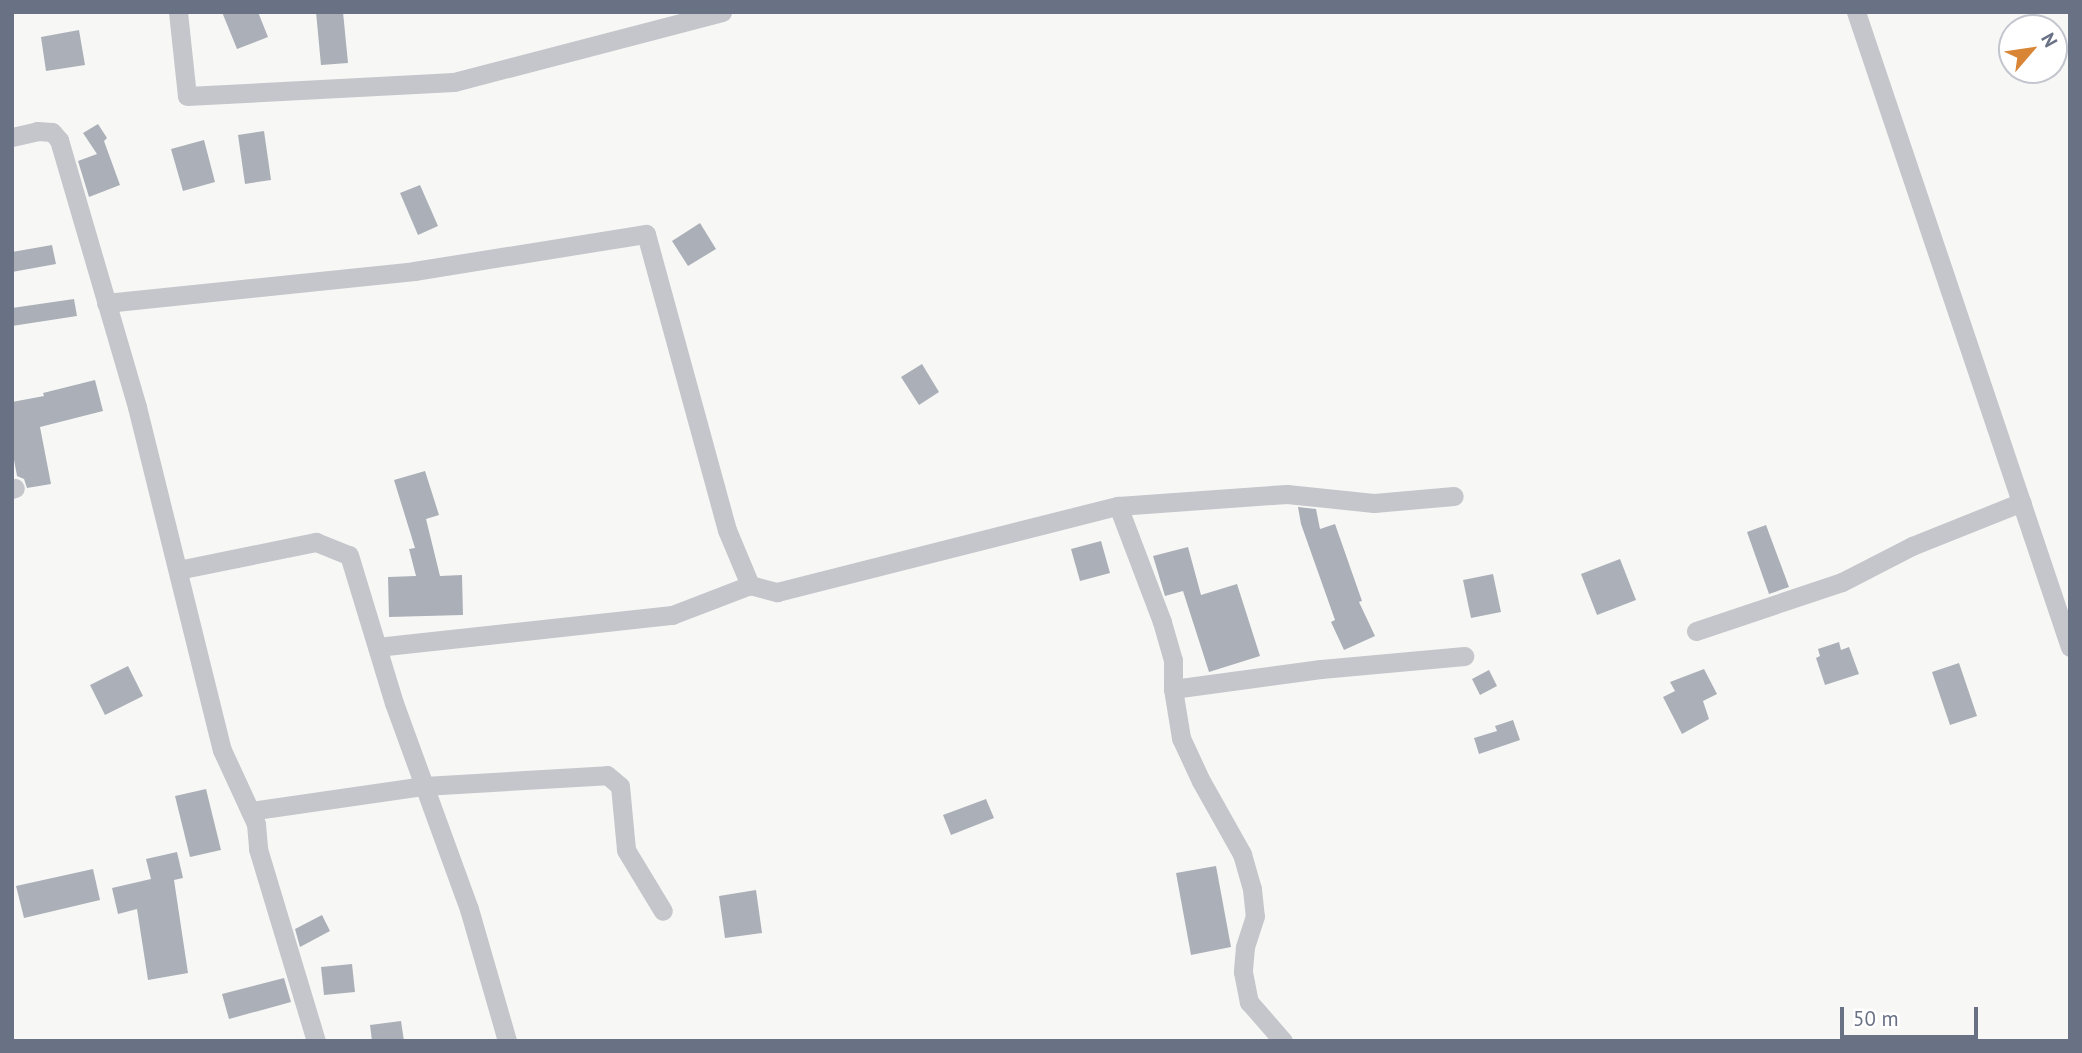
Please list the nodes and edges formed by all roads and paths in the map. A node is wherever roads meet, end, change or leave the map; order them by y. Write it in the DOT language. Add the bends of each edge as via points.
graph roads {
  1 [pos="178,12"];
  2 [pos="722,12"];
  3 [pos="1856,12"];
  4 [pos="12,137"];
  5 [pos="106,303"];
  6 [pos="1454,496"];
  7 [pos="2022,502"];
  8 [pos="1118,506"];
  9 [pos="178,570"];
  10 [pos="750,585"];
  11 [pos="1696,631"];
  12 [pos="2070,647"];
  13 [pos="377,648"];
  14 [pos="1464,656"];
  15 [pos="1173,689"];
  16 [pos="424,786"];
  17 [pos="250,810"];
  18 [pos="663,911"];
  19 [pos="316,1041"];
  20 [pos="507,1041"];
  21 [pos="1283,1041"];
  1 -- 2 [label="street" via="187,96 454,82"];
  3 -- 7 [label="street"];
  4 -- 5 [label="street" via="37,131 52,132 59,140"];
  5 -- 9 [label="street"];
  5 -- 10 [label="street" via="414,271 646,234 727,530"];
  6 -- 8 [label="street" via="1374,503 1287,495"];
  7 -- 11 [label="street" via="1912,546 1842,582"];
  7 -- 12 [label="street"];
  8 -- 10 [label="street" via="778,592"];
  8 -- 15 [label="street" via="1163,622 1173,660"];
  9 -- 13 [label="street" via="316,542 349,555"];
  9 -- 17 [label="street" via="222,750"];
  10 -- 13 [label="street" via="671,615"];
  13 -- 16 [label="street"];
  14 -- 15 [label="street"];
  15 -- 21 [label="street" via="1181,738 1242,855 1252,889 1255,916 1243,972 1249,1002"];
  16 -- 17 [label="street"];
  16 -- 18 [label="street" via="607,775 620,786 626,850"];
  16 -- 20 [label="street" via="469,909"];
  17 -- 19 [label="street"];
}
